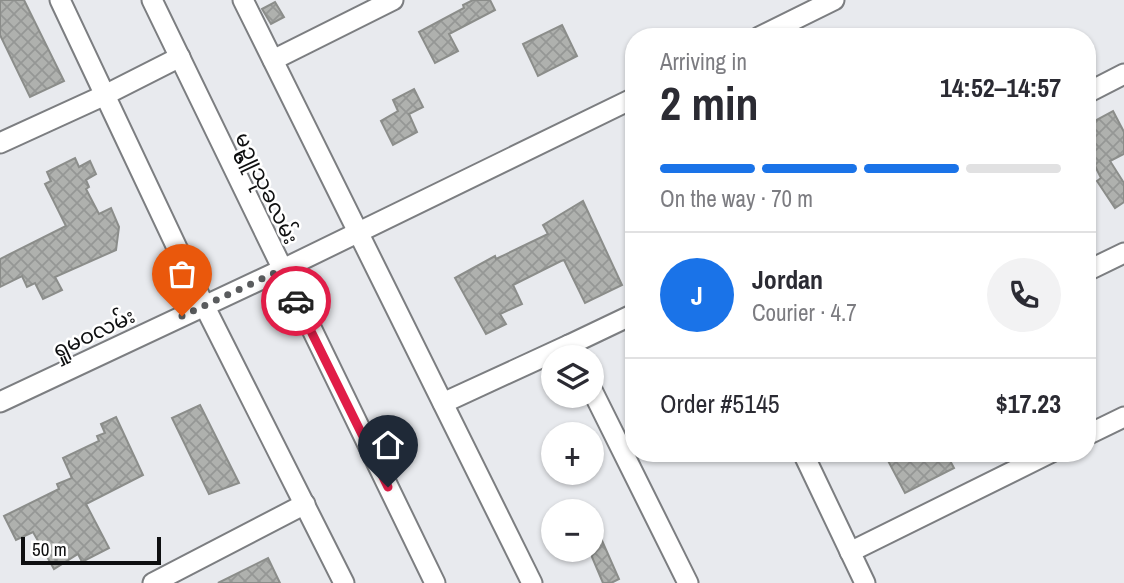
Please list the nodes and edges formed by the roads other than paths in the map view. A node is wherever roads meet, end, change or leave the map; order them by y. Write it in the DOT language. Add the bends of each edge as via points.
graph roads {
  1 [pos="60,0"];
  2 [pos="152,0"];
  3 [pos="243,0"];
  4 [pos="393,0"];
  5 [pos="834,0"];
  6 [pos="777,28"];
  7 [pos="180,57"];
  8 [pos="273,60"];
  9 [pos="1124,74"];
  10 [pos="1096,88"];
  11 [pos="105,95"];
  12 [pos="625,102"];
  13 [pos="0,143"];
  14 [pos="356,232"];
  15 [pos="1124,253"];
  16 [pos="1096,267"];
  17 [pos="281,270"];
  18 [pos="204,305"];
  19 [pos="625,319"];
  20 [pos="582,345"];
  21 [pos="541,363"];
  22 [pos="0,402"];
  23 [pos="443,403"];
  24 [pos="601,408"];
  25 [pos="1124,417"];
  26 [pos="1096,431"];
  27 [pos="625,456"];
  28 [pos="628,462"];
  29 [pos="807,462"];
  30 [pos="1033,462"];
  31 [pos="305,504"];
  32 [pos="850,552"];
  33 [pos="153,583"];
  34 [pos="344,583"];
  35 [pos="435,583"];
  36 [pos="532,583"];
  37 [pos="688,583"];
  38 [pos="865,583"];
  1 -- 11 [label="street"];
  2 -- 7 [label="street, မဥ္ဇူသုခလမ်း"];
  3 -- 8 [label="street"];
  4 -- 8 [label="street"];
  5 -- 6 [label="street"];
  7 -- 11 [label="street"];
  7 -- 17 [label="street, မဥ္ဇူသုခလမ်း"];
  8 -- 14 [label="street"];
  9 -- 10 [label="street"];
  11 -- 13 [label="street"];
  11 -- 18 [label="street"];
  12 -- 14 [label="street, ရှုမဝလမ်း"];
  14 -- 17 [label="street, ရှုမဝလမ်း"];
  14 -- 23 [label="street"];
  15 -- 16 [label="street"];
  17 -- 18 [label="street, ရှုမဝလမ်း"];
  17 -- 35 [label="street, မဥ္ဇူသုခလမ်း"];
  18 -- 22 [label="street, ရှုမဝလမ်း"];
  18 -- 31 [label="street"];
  19 -- 20 [label="street"];
  21 -- 23 [label="street"];
  23 -- 36 [label="street"];
  24 -- 27 [label="street"];
  25 -- 26 [label="street"];
  28 -- 37 [label="street"];
  29 -- 32 [label="street"];
  30 -- 32 [label="street"];
  31 -- 33 [label="street"];
  31 -- 34 [label="street"];
  32 -- 38 [label="street"];
}
